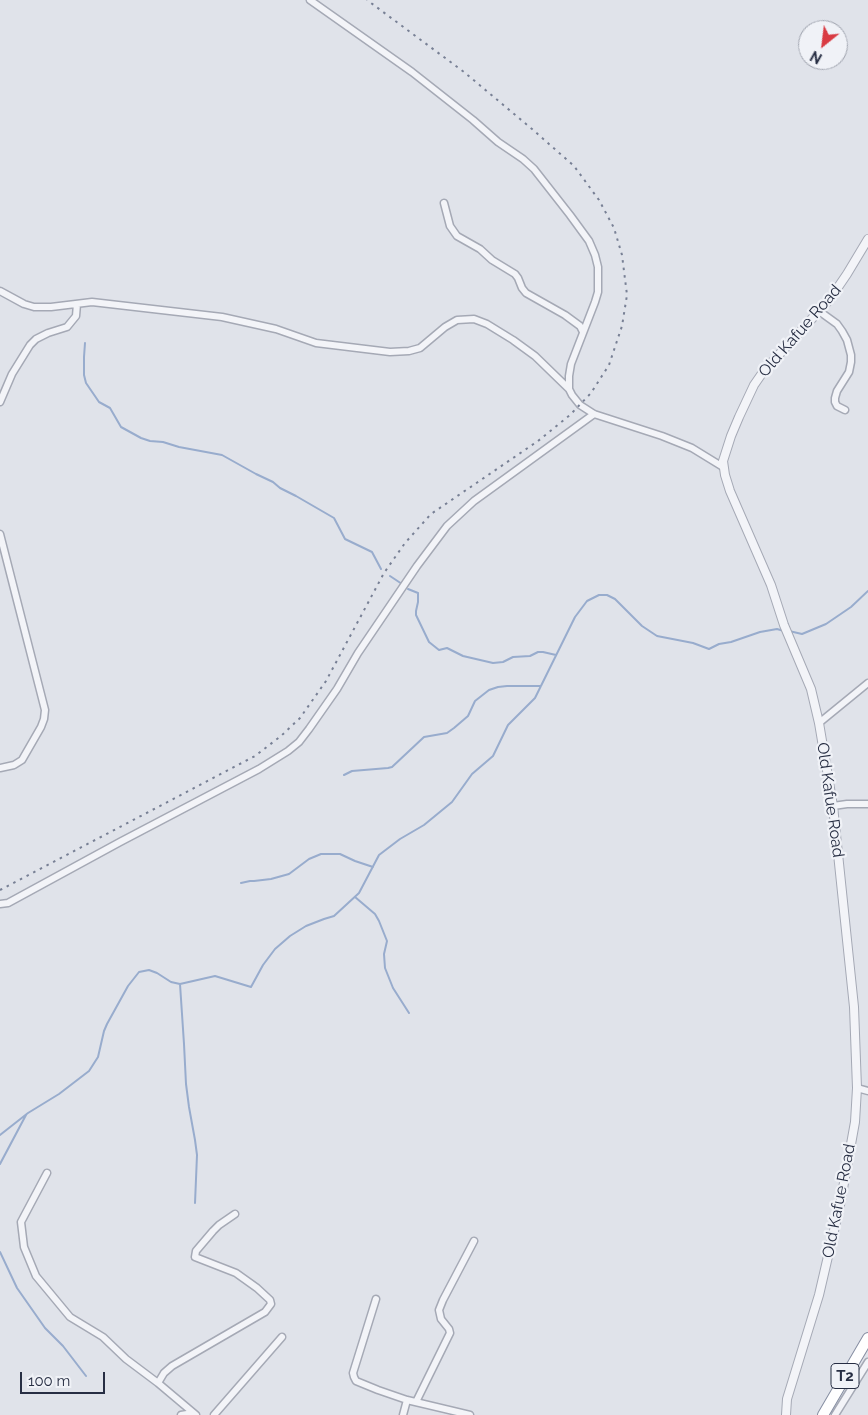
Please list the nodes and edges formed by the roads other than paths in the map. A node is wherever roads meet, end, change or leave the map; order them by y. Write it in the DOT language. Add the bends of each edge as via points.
graph roads {
  1 [pos="310,0"];
  2 [pos="444,203"];
  3 [pos="868,238"];
  4 [pos="0,291"];
  5 [pos="77,304"];
  6 [pos="819,311"];
  7 [pos="583,332"];
  8 [pos="569,389"];
  9 [pos="0,402"];
  10 [pos="845,410"];
  11 [pos="594,414"];
  12 [pos="723,467"];
  13 [pos="0,534"];
  14 [pos="868,683"];
  15 [pos="819,723"];
  16 [pos="0,768"];
  17 [pos="868,804"];
  18 [pos="833,806"];
  19 [pos="0,904"];
  20 [pos="857,1088"];
  21 [pos="868,1091"];
  22 [pos="47,1173"];
  23 [pos="234,1214"];
  24 [pos="474,1241"];
  25 [pos="376,1299"];
  26 [pos="282,1337"];
  27 [pos="868,1338"];
  28 [pos="868,1362"];
  29 [pos="158,1383"];
  30 [pos="407,1400"];
  31 [pos="416,1402"];
  32 [pos="195,1414"];
  33 [pos="181,1415"];
  34 [pos="214,1415"];
  35 [pos="403,1415"];
  36 [pos="470,1415"];
  37 [pos="786,1415"];
  38 [pos="823,1415"];
  39 [pos="835,1415"];
  1 -- 7 [label="street" via="412,72 534,170 589,241 595,254 598,292"];
  2 -- 7 [label="street" via="450,226 457,236 515,274 526,293 565,315"];
  3 -- 6 [label="street, Old Kafue Road" via="848,274"];
  4 -- 5 [label="street" via="34,307"];
  5 -- 8 [label="street" via="92,302 222,317 276,328 316,343 390,352 409,352 420,348 457,320 474,319 535,356"];
  5 -- 9 [label="street" via="76,316 68,327 48,333 30,345"];
  6 -- 10 [label="street" via="842,330 851,355 849,372 835,398 837,406"];
  6 -- 12 [label="street, Old Kafue Road" via="774,358 754,385 731,436"];
  7 -- 8 [label="street" via="571,364"];
  8 -- 11 [label="street" via="580,404"];
  11 -- 12 [label="street" via="692,448"];
  11 -- 19 [label="street" via="480,496 447,526 358,653 337,689 288,751 259,770 8,903"];
  12 -- 15 [label="street, Old Kafue Road" via="811,689"];
  13 -- 16 [label="street" via="45,710 41,727 22,760"];
  14 -- 15 [label="street"];
  15 -- 18 [label="street, Old Kafue Road"];
  17 -- 18 [label="street"];
  18 -- 20 [label="street, Old Kafue Road" via="854,1007"];
  20 -- 21 [label="street"];
  20 -- 37 [label="street, Old Kafue Road" via="840,1205 819,1294 787,1399"];
  22 -- 29 [label="street" via="21,1222 24,1247 36,1276 70,1317 103,1337"];
  23 -- 29 [label="street" via="213,1231 196,1251 195,1257 236,1274 266,1296 270,1308 172,1366"];
  24 -- 31 [label="street" via="439,1310 450,1333"];
  25 -- 30 [label="street" via="354,1377 356,1381"];
  26 -- 34 [label="street"];
  27 -- 38 [label="highway, T2"];
  28 -- 39 [label="street"];
  29 -- 32 [label="street"];
  30 -- 31 [label="street"];
  30 -- 35 [label="street"];
  31 -- 36 [label="street"];
  32 -- 33 [label="street"];
}
